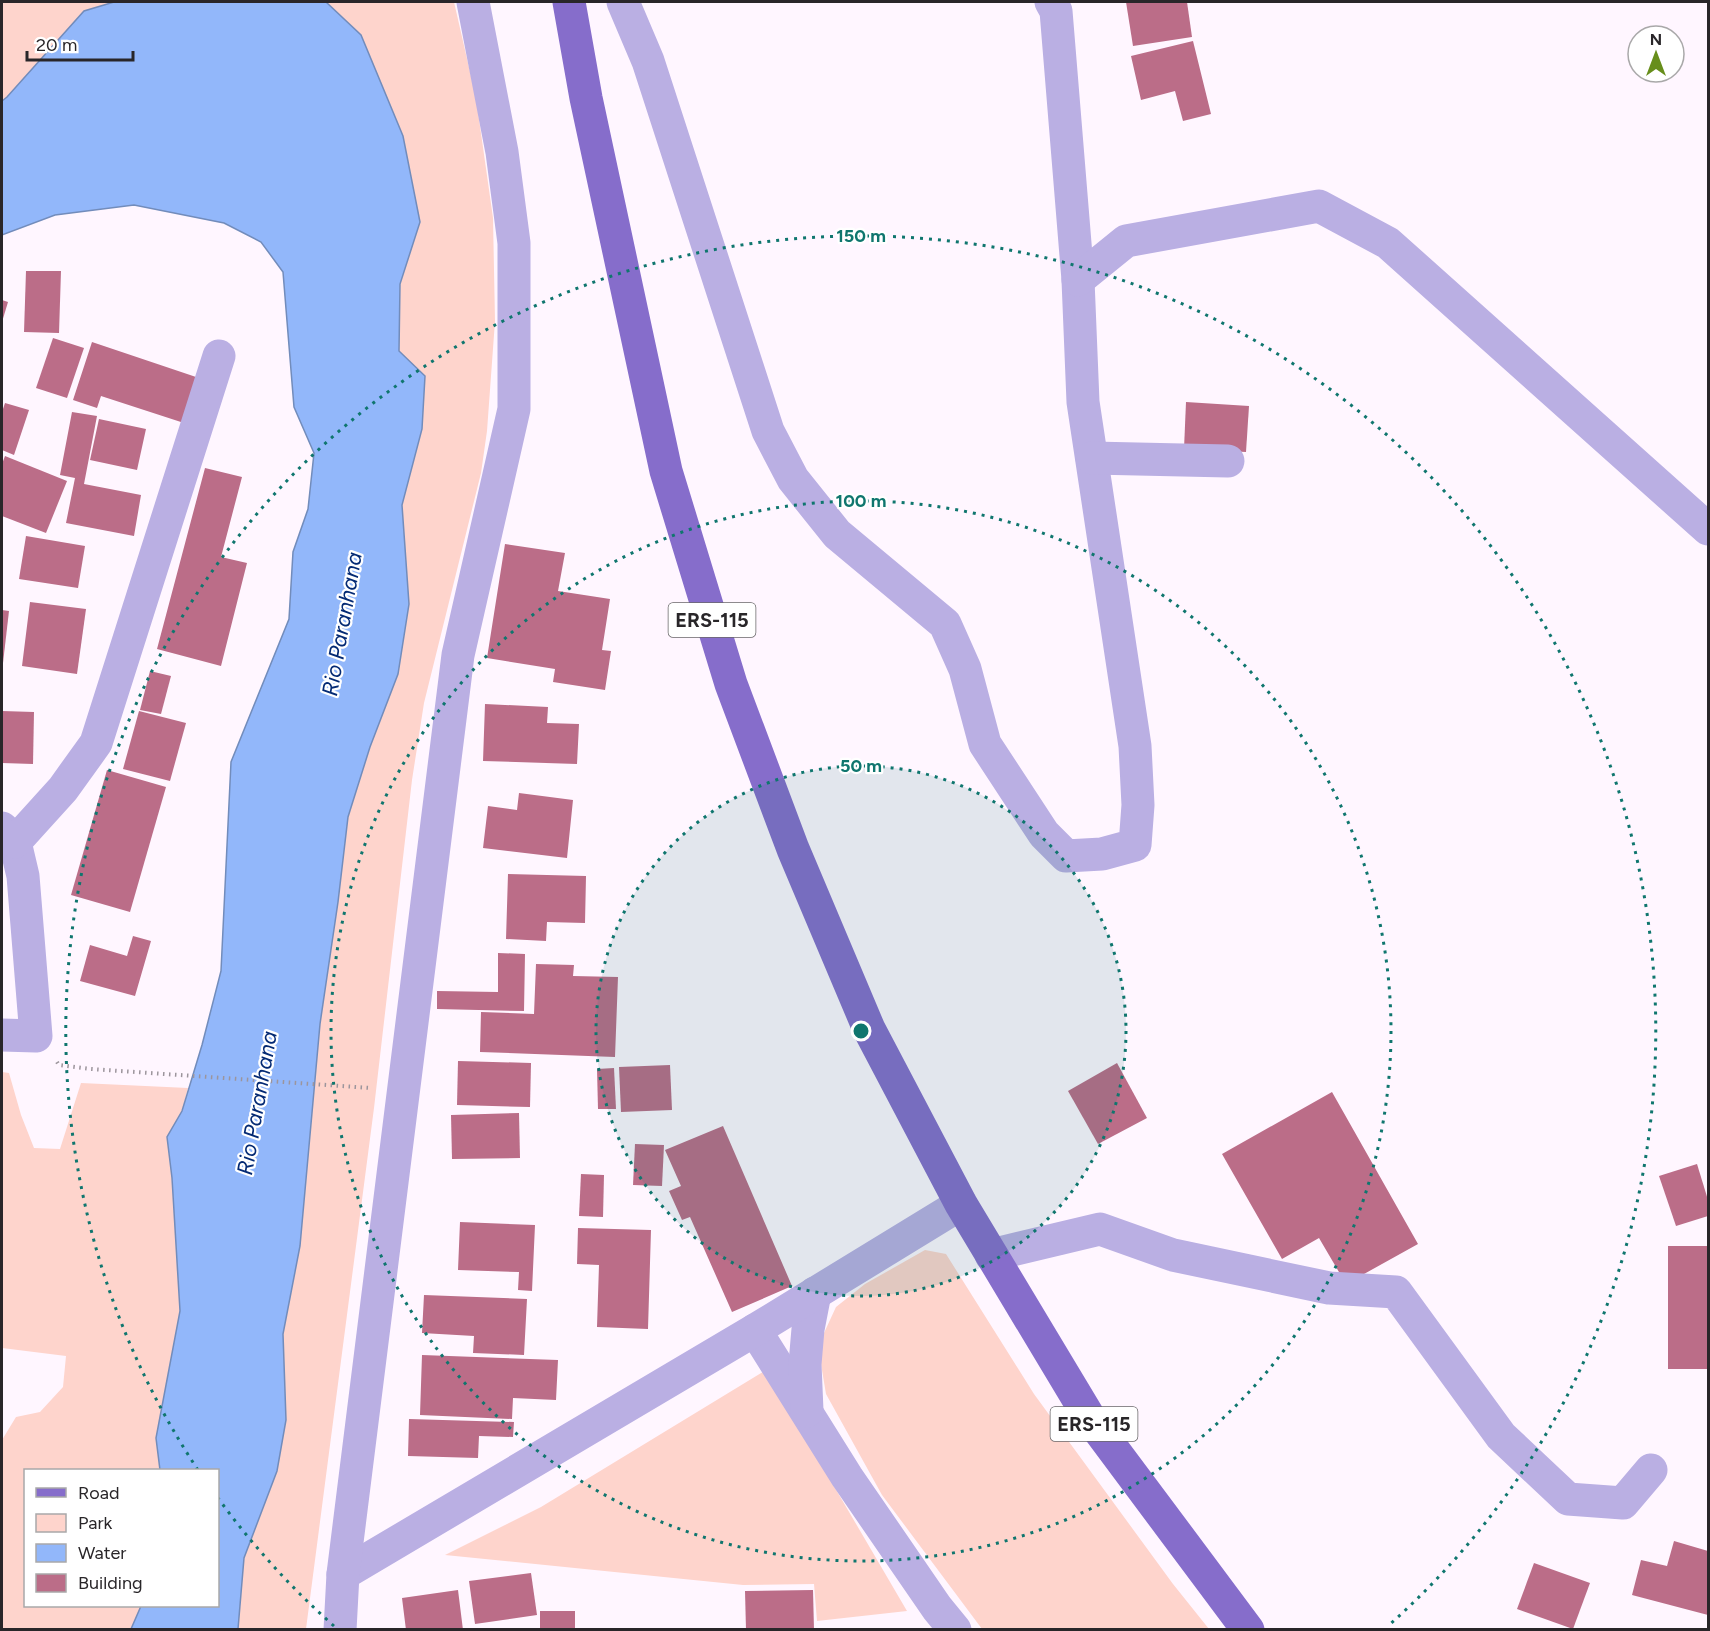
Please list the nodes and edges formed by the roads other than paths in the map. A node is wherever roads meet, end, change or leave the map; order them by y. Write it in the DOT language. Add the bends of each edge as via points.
graph roads {
  1 [pos="473,2"];
  2 [pos="569,2"];
  3 [pos="623,2"];
  4 [pos="1051,2"];
  5 [pos="1078,280"];
  6 [pos="219,356"];
  7 [pos="1092,458"];
  8 [pos="1228,461"];
  9 [pos="1708,529"];
  10 [pos="8,835"];
  11 [pos="2,1035"];
  12 [pos="961,1204"];
  13 [pos="991,1254"];
  14 [pos="815,1293"];
  15 [pos="755,1330"];
  16 [pos="807,1413"];
  17 [pos="1651,1470"];
  18 [pos="344,1574"];
  19 [pos="340,1629"];
  20 [pos="955,1629"];
  21 [pos="1248,1629"];
  1 -- 18 [label="street" via="502,152 514,243 514,409 458,655"];
  2 -- 12 [label="main road, ERS-115" via="666,471 731,684 793,849 869,1029"];
  3 -- 7 [label="street" via="648,61 768,431 793,479 837,534 945,624 965,669 985,744 1044,834 1066,856 1102,854 1135,845 1138,806 1135,746"];
  4 -- 5 [label="street" via="1056,11"];
  5 -- 7 [label="street" via="1083,402"];
  5 -- 9 [label="street" via="1126,241 1319,206 1388,243"];
  6 -- 10 [label="street" via="96,742 63,789"];
  7 -- 8 [label="street"];
  10 -- 11 [label="street" via="23,876 36,1036"];
  12 -- 13 [label="main road, ERS-115"];
  12 -- 14 [label="street"];
  13 -- 17 [label="street" via="1100,1229 1173,1254 1329,1288 1396,1292 1501,1436 1568,1499 1623,1503"];
  13 -- 21 [label="main road, ERS-115" via="1089,1417"];
  14 -- 15 [label="street"];
  14 -- 16 [label="street" via="805,1364"];
  15 -- 16 [label="street"];
  15 -- 18 [label="street"];
  16 -- 20 [label="street" via="854,1487"];
  18 -- 19 [label="street"];
}
